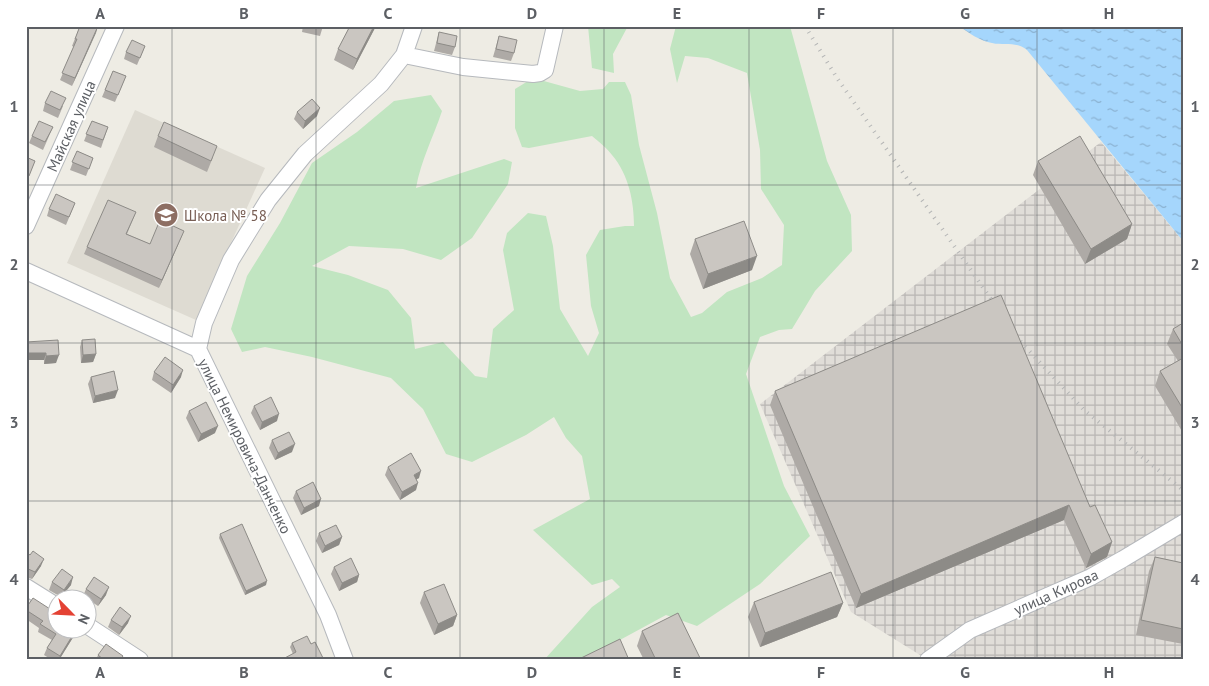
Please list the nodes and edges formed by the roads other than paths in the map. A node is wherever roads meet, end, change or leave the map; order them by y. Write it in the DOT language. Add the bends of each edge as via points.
graph roads {
  1 [pos="116,26"];
  2 [pos="414,26"];
  3 [pos="555,26"];
  4 [pos="404,55"];
  5 [pos="26,226"];
  6 [pos="26,271"];
  7 [pos="198,349"];
  8 [pos="1183,522"];
  9 [pos="26,587"];
  10 [pos="48,601"];
  11 [pos="98,633"];
  12 [pos="140,660"];
  13 [pos="345,660"];
  14 [pos="928,660"];
  1 -- 5 [label="street, Майская улица"];
  2 -- 4 [label="street"];
  3 -- 4 [label="street" via="545,70 540,73 463,67"];
  4 -- 7 [label="street" via="382,84 305,154 268,200 231,260 204,323"];
  6 -- 7 [label="street, улица Немировича-Данченко"];
  7 -- 13 [label="street, улица Немировича-Данченко" via="328,615"];
  8 -- 14 [label="street, улица Кирова" via="1091,577 970,630"];
  9 -- 10 [label="street"];
  11 -- 12 [label="street"];
}
